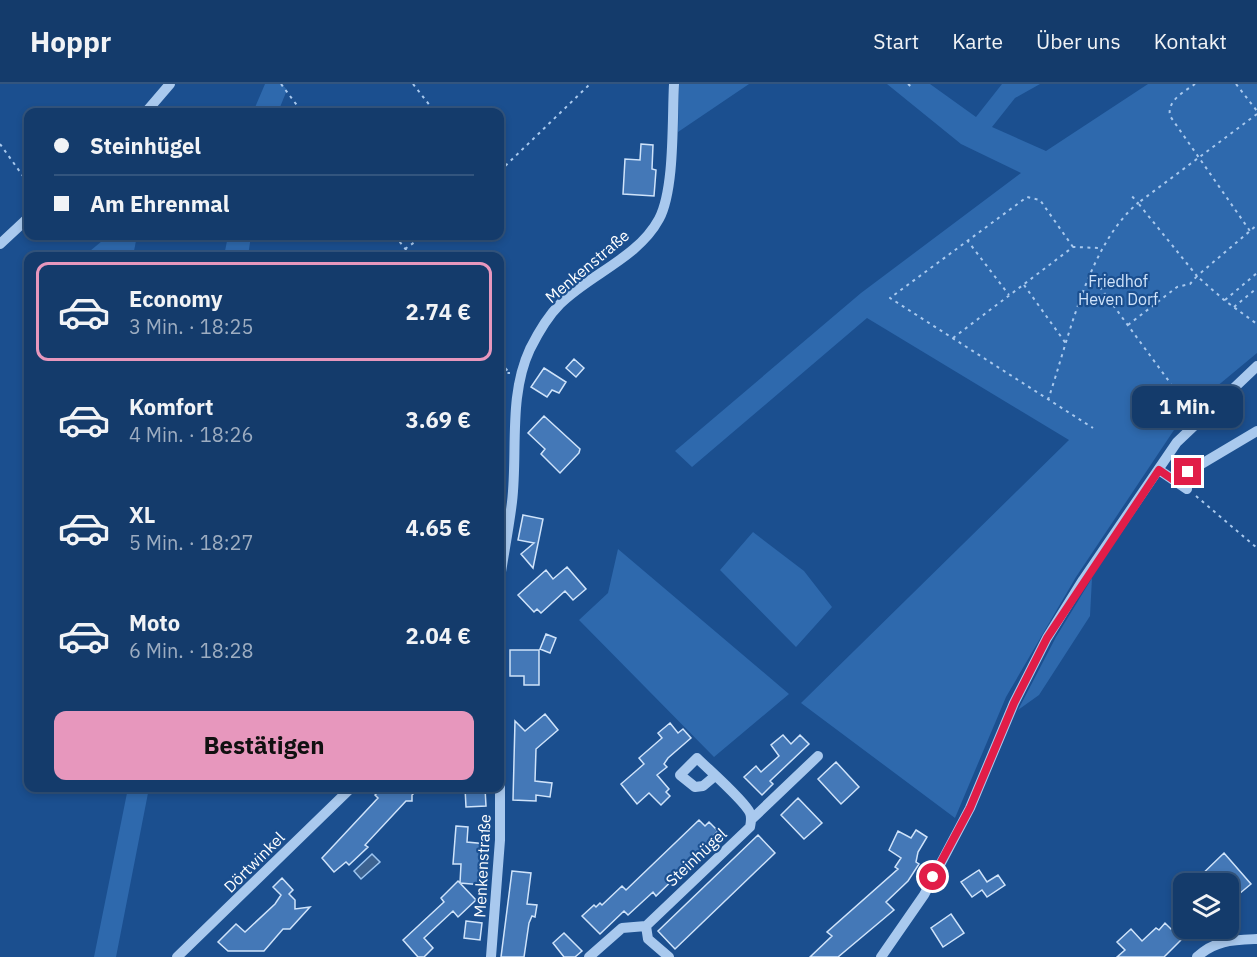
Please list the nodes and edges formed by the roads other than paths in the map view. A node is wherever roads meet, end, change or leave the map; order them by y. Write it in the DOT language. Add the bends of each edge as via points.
graph roads {
  1 [pos="170,84"];
  2 [pos="674,84"];
  3 [pos="149,108"];
  4 [pos="24,222"];
  5 [pos="0,244"];
  6 [pos="1257,366"];
  7 [pos="1257,431"];
  8 [pos="1159,470"];
  9 [pos="504,552"];
  10 [pos="819,756"];
  11 [pos="715,776"];
  12 [pos="347,792"];
  13 [pos="500,792"];
  14 [pos="752,819"];
  15 [pos="646,926"];
  16 [pos="1257,939"];
  17 [pos="177,957"];
  18 [pos="490,957"];
  19 [pos="589,957"];
  20 [pos="669,957"];
  21 [pos="881,957"];
  22 [pos="1197,957"];
  1 -- 3 [label="street"];
  2 -- 9 [label="street, Menkenstraße" via="667,197 660,217 631,250 561,304 529,351 518,385 512,501"];
  4 -- 5 [label="street"];
  6 -- 8 [label="street" via="1177,442"];
  7 -- 8 [label="street" via="1188,472 1182,486"];
  8 -- 21 [label="street" via="1047,638 1014,703 965,818 924,895"];
  10 -- 14 [label="street, Steinhügel"];
  11 -- 14 [label="street" via="750,811"];
  12 -- 17 [label="street, Dörtwinkel"];
  13 -- 18 [label="street, Menkenstraße"];
  14 -- 15 [label="street, Steinhügel" via="750,827"];
  15 -- 19 [label="street" via="630,926 616,932"];
  15 -- 20 [label="street" via="648,939"];
  16 -- 22 [label="street" via="1214,944"];
}
